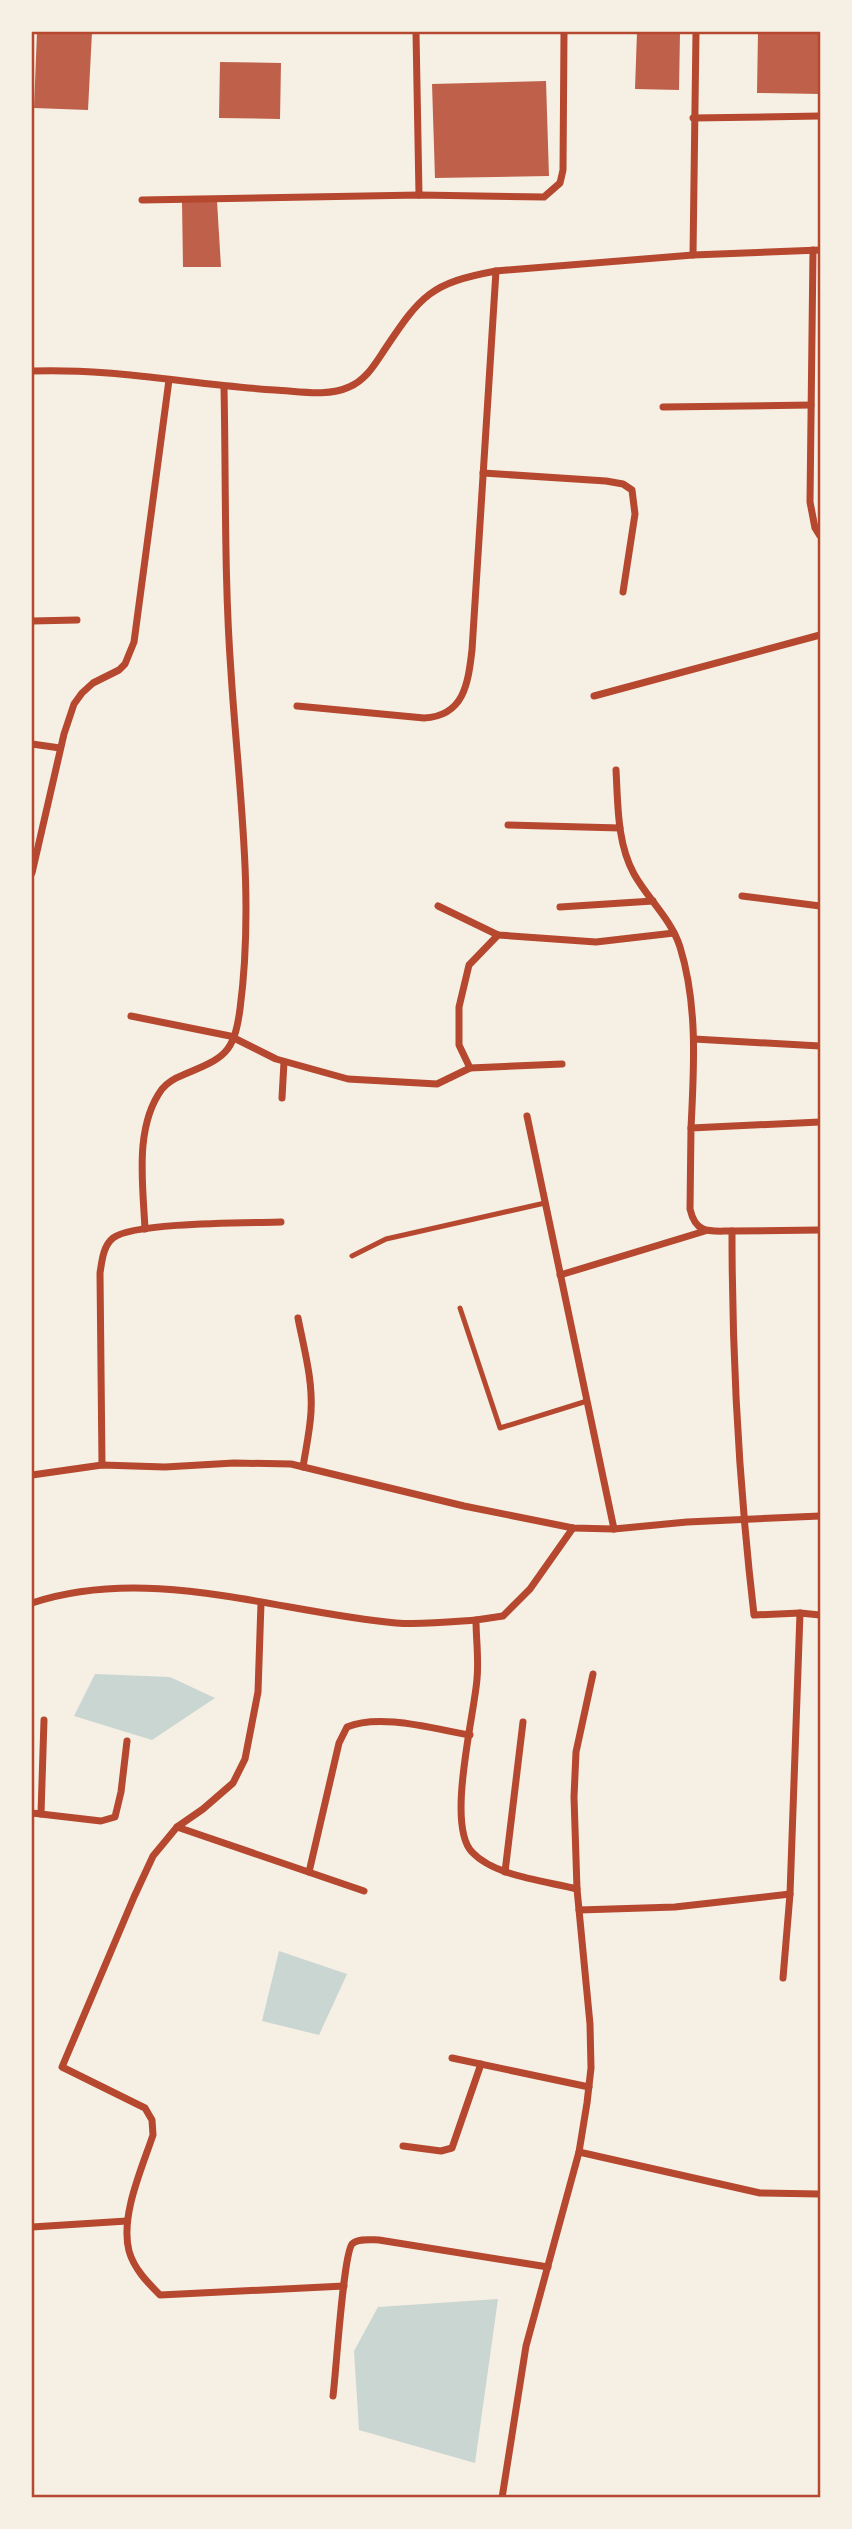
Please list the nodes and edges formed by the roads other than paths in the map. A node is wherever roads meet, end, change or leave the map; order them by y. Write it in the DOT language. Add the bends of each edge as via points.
graph roads {
  1 [pos="416,32"];
  2 [pos="564,32"];
  3 [pos="696,32"];
  4 [pos="821,116"];
  5 [pos="693,118"];
  6 [pos="419,195"];
  7 [pos="142,200"];
  8 [pos="817,250"];
  9 [pos="693,255"];
  10 [pos="496,271"];
  11 [pos="32,371"];
  12 [pos="169,380"];
  13 [pos="224,387"];
  14 [pos="811,405"];
  15 [pos="663,407"];
  16 [pos="483,473"];
  17 [pos="821,536"];
  18 [pos="623,593"];
  19 [pos="77,620"];
  20 [pos="32,621"];
  21 [pos="821,635"];
  22 [pos="594,696"];
  23 [pos="298,706"];
  24 [pos="32,744"];
  25 [pos="60,748"];
  26 [pos="615,770"];
  27 [pos="508,825"];
  28 [pos="621,828"];
  29 [pos="32,873"];
  30 [pos="742,896"];
  31 [pos="653,901"];
  32 [pos="438,906"];
  33 [pos="560,906"];
  34 [pos="821,906"];
  35 [pos="674,933"];
  36 [pos="498,934"];
  37 [pos="131,1016"];
  38 [pos="236,1039"];
  39 [pos="694,1039"];
  40 [pos="821,1046"];
  41 [pos="284,1062"];
  42 [pos="562,1064"];
  43 [pos="470,1068"];
  44 [pos="282,1098"];
  45 [pos="527,1116"];
  46 [pos="821,1122"];
  47 [pos="691,1128"];
  48 [pos="545,1203"];
  49 [pos="281,1222"];
  50 [pos="145,1229"];
  51 [pos="821,1230"];
  52 [pos="706,1231"];
  53 [pos="732,1231"];
  54 [pos="352,1256"];
  55 [pos="560,1275"];
  56 [pos="460,1308"];
  57 [pos="298,1318"];
  58 [pos="587,1401"];
  59 [pos="103,1465"];
  60 [pos="303,1467"];
  61 [pos="32,1475"];
  62 [pos="821,1516"];
  63 [pos="743,1518"];
  64 [pos="573,1528"];
  65 [pos="614,1529"];
  66 [pos="32,1603"];
  67 [pos="261,1603"];
  68 [pos="800,1613"];
  69 [pos="821,1615"];
  70 [pos="476,1620"];
  71 [pos="593,1674"];
  72 [pos="44,1720"];
  73 [pos="523,1723"];
  74 [pos="470,1735"];
  75 [pos="127,1741"];
  76 [pos="32,1813"];
  77 [pos="41,1814"];
  78 [pos="177,1827"];
  79 [pos="505,1871"];
  80 [pos="309,1872"];
  81 [pos="577,1889"];
  82 [pos="364,1891"];
  83 [pos="790,1894"];
  84 [pos="579,1910"];
  85 [pos="783,1978"];
  86 [pos="452,2058"];
  87 [pos="481,2064"];
  88 [pos="589,2087"];
  89 [pos="403,2146"];
  90 [pos="579,2152"];
  91 [pos="821,2194"];
  92 [pos="127,2221"];
  93 [pos="32,2227"];
  94 [pos="548,2267"];
  95 [pos="344,2286"];
  96 [pos="333,2396"];
  97 [pos="502,2497"];
  1 -- 6 [label="street"];
  2 -- 6 [label="street" via="560,183 544,197 534,198"];
  3 -- 5 [label="street"];
  4 -- 5 [label="street"];
  5 -- 9 [label="street"];
  6 -- 7 [label="street"];
  8 -- 9 [label="street"];
  8 -- 14 [label="street"];
  9 -- 10 [label="street"];
  10 -- 13 [label="street" via="438,286 409,313 361,380 346,388 313,392"];
  10 -- 16 [label="street"];
  11 -- 12 [label="street"];
  12 -- 13 [label="street"];
  12 -- 25 [label="street" via="130,656 119,670 82,693"];
  13 -- 38 [label="street" via="230,668 246,876"];
  14 -- 15 [label="street"];
  14 -- 17 [label="street" via="810,502"];
  16 -- 18 [label="street" via="606,481 632,490 635,514"];
  16 -- 23 [label="street" via="470,671 458,704 438,717 424,718"];
  19 -- 20 [label="street"];
  21 -- 22 [label="street"];
  24 -- 25 [label="street"];
  25 -- 29 [label="street"];
  26 -- 28 [label="street"];
  27 -- 28 [label="street"];
  28 -- 31 [label="street" via="626,859"];
  30 -- 34 [label="street"];
  31 -- 33 [label="street"];
  31 -- 35 [label="street"];
  32 -- 36 [label="street"];
  35 -- 36 [label="street" via="596,942"];
  35 -- 39 [label="street" via="689,989"];
  36 -- 43 [label="street" via="468,965 459,1007 459,1045"];
  37 -- 38 [label="street"];
  38 -- 41 [label="street"];
  38 -- 50 [label="street" via="208,1065 171,1080 154,1104 143,1154"];
  39 -- 40 [label="street"];
  39 -- 47 [label="street"];
  41 -- 43 [label="street" via="348,1079 437,1084"];
  41 -- 44 [label="street"];
  42 -- 43 [label="street"];
  45 -- 48 [label="street"];
  46 -- 47 [label="street"];
  47 -- 52 [label="street" via="690,1209 693,1221"];
  48 -- 54 [label="lane" via="386,1239"];
  48 -- 55 [label="street"];
  49 -- 50 [label="street"];
  50 -- 59 [label="street" via="116,1236 108,1243 100,1273"];
  51 -- 53 [label="street"];
  52 -- 53 [label="street"];
  52 -- 55 [label="street"];
  53 -- 63 [label="street" via="732,1336"];
  55 -- 58 [label="street"];
  56 -- 58 [label="lane" via="500,1428"];
  57 -- 60 [label="street" via="311,1394"];
  58 -- 65 [label="street"];
  59 -- 60 [label="street"];
  59 -- 61 [label="street"];
  60 -- 64 [label="street"];
  62 -- 63 [label="street"];
  63 -- 65 [label="street"];
  63 -- 68 [label="street" via="754,1615"];
  64 -- 65 [label="street"];
  64 -- 70 [label="street" via="530,1590 503,1616"];
  66 -- 67 [label="street" via="75,1592 126,1588 191,1591"];
  67 -- 70 [label="street" via="397,1623"];
  67 -- 78 [label="street" via="258,1692 245,1759 233,1783"];
  68 -- 69 [label="street"];
  68 -- 83 [label="street"];
  70 -- 74 [label="street" via="477,1677"];
  71 -- 81 [label="street" via="576,1752"];
  72 -- 77 [label="street"];
  73 -- 79 [label="street"];
  74 -- 79 [label="street" via="462,1790 463,1838 485,1863"];
  74 -- 80 [label="street" via="378,1721 347,1727 339,1743"];
  75 -- 77 [label="street" via="115,1817 101,1821"];
  76 -- 77 [label="street"];
  78 -- 80 [label="street"];
  78 -- 92 [label="street" via="153,1856 62,2067 145,2108 152,2120 153,2135"];
  79 -- 81 [label="street"];
  80 -- 82 [label="street"];
  81 -- 84 [label="street"];
  83 -- 84 [label="street" via="675,1907"];
  83 -- 85 [label="street"];
  84 -- 88 [label="street" via="590,2024"];
  86 -- 87 [label="street"];
  87 -- 88 [label="street"];
  87 -- 89 [label="street" via="452,2148"];
  88 -- 90 [label="street"];
  90 -- 91 [label="street" via="760,2193"];
  90 -- 94 [label="street"];
  92 -- 93 [label="street"];
  92 -- 95 [label="street" via="130,2253 160,2295"];
  94 -- 95 [label="street" via="365,2239 351,2245"];
  94 -- 97 [label="street" via="526,2346"];
  95 -- 96 [label="street"];
}
